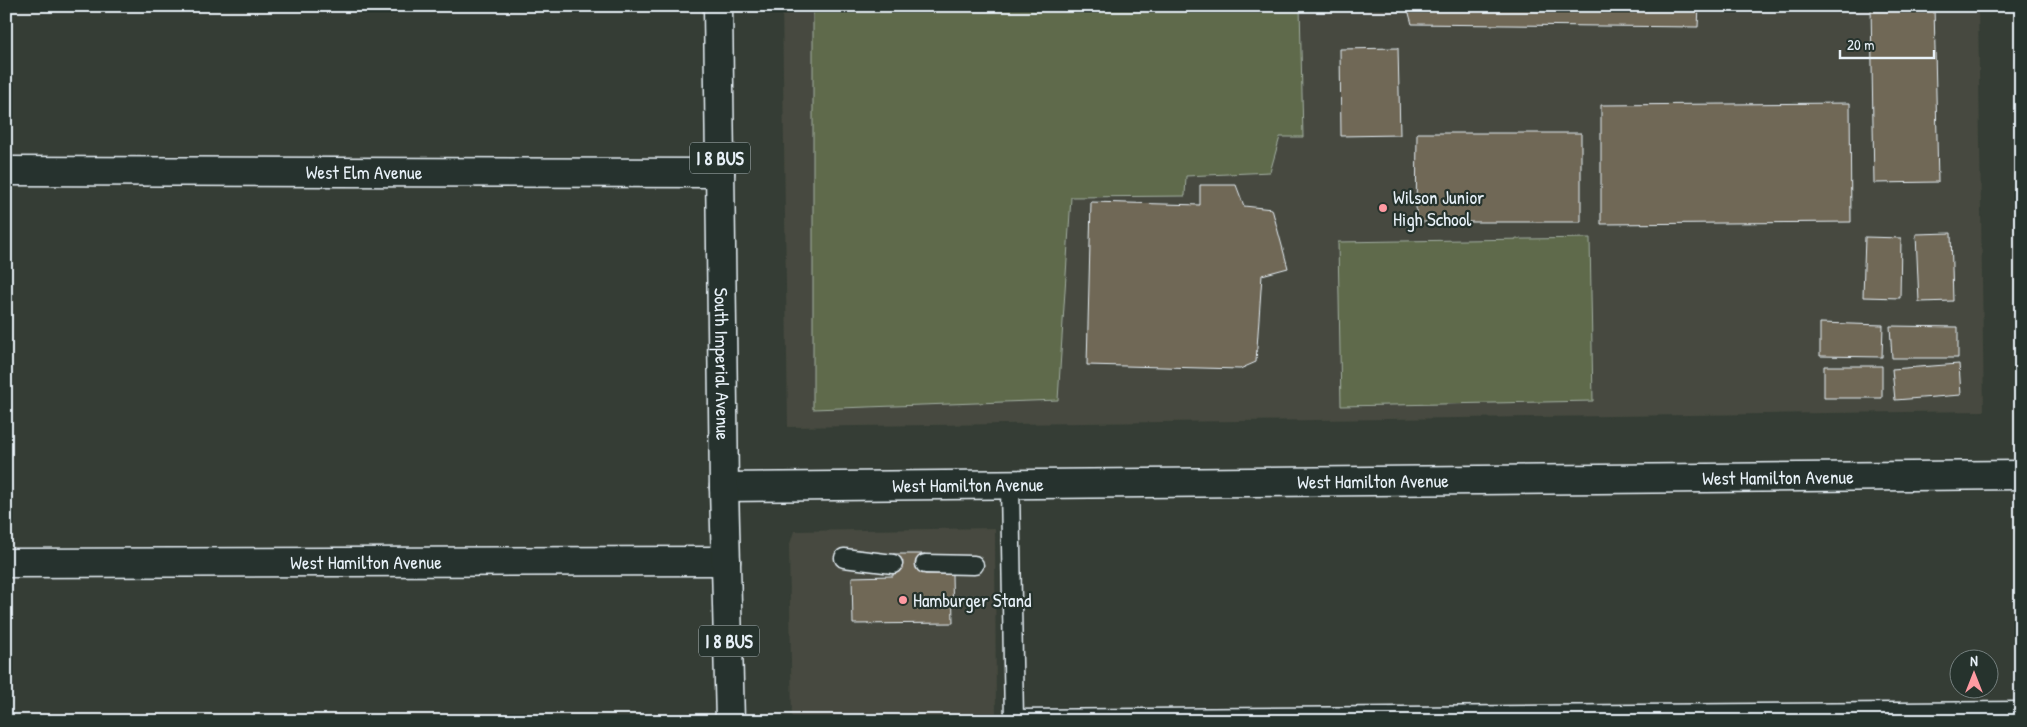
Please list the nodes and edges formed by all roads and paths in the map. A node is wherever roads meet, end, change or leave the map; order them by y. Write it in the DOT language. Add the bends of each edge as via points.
graph roads {
  1 [pos="718,6"];
  2 [pos="6,171"];
  3 [pos="720,173"];
  4 [pos="2021,475"];
  5 [pos="1010,485"];
  6 [pos="724,487"];
  7 [pos="844,558"];
  8 [pos="726,561"];
  9 [pos="6,563"];
  10 [pos="893,564"];
  11 [pos="925,564"];
  12 [pos="974,566"];
  13 [pos="2021,711"];
  14 [pos="1014,720"];
  15 [pos="730,721"];
  1 -- 3 [label="main road, South Imperial Avenue / I 8 BUS"];
  2 -- 3 [label="main road, West Elm Avenue"];
  3 -- 6 [label="main road, South Imperial Avenue / I 8 BUS"];
  4 -- 5 [label="main road, West Hamilton Avenue"];
  5 -- 6 [label="main road, West Hamilton Avenue"];
  5 -- 14 [label="lane"];
  6 -- 8 [label="main road, South Imperial Avenue / I 8 BUS"];
  7 -- 10 [label="lane"];
  8 -- 9 [label="main road, West Hamilton Avenue"];
  8 -- 15 [label="main road, South Imperial Avenue / I 8 BUS"];
  11 -- 12 [label="lane"];
  13 -- 14 [label="lane"];
}
